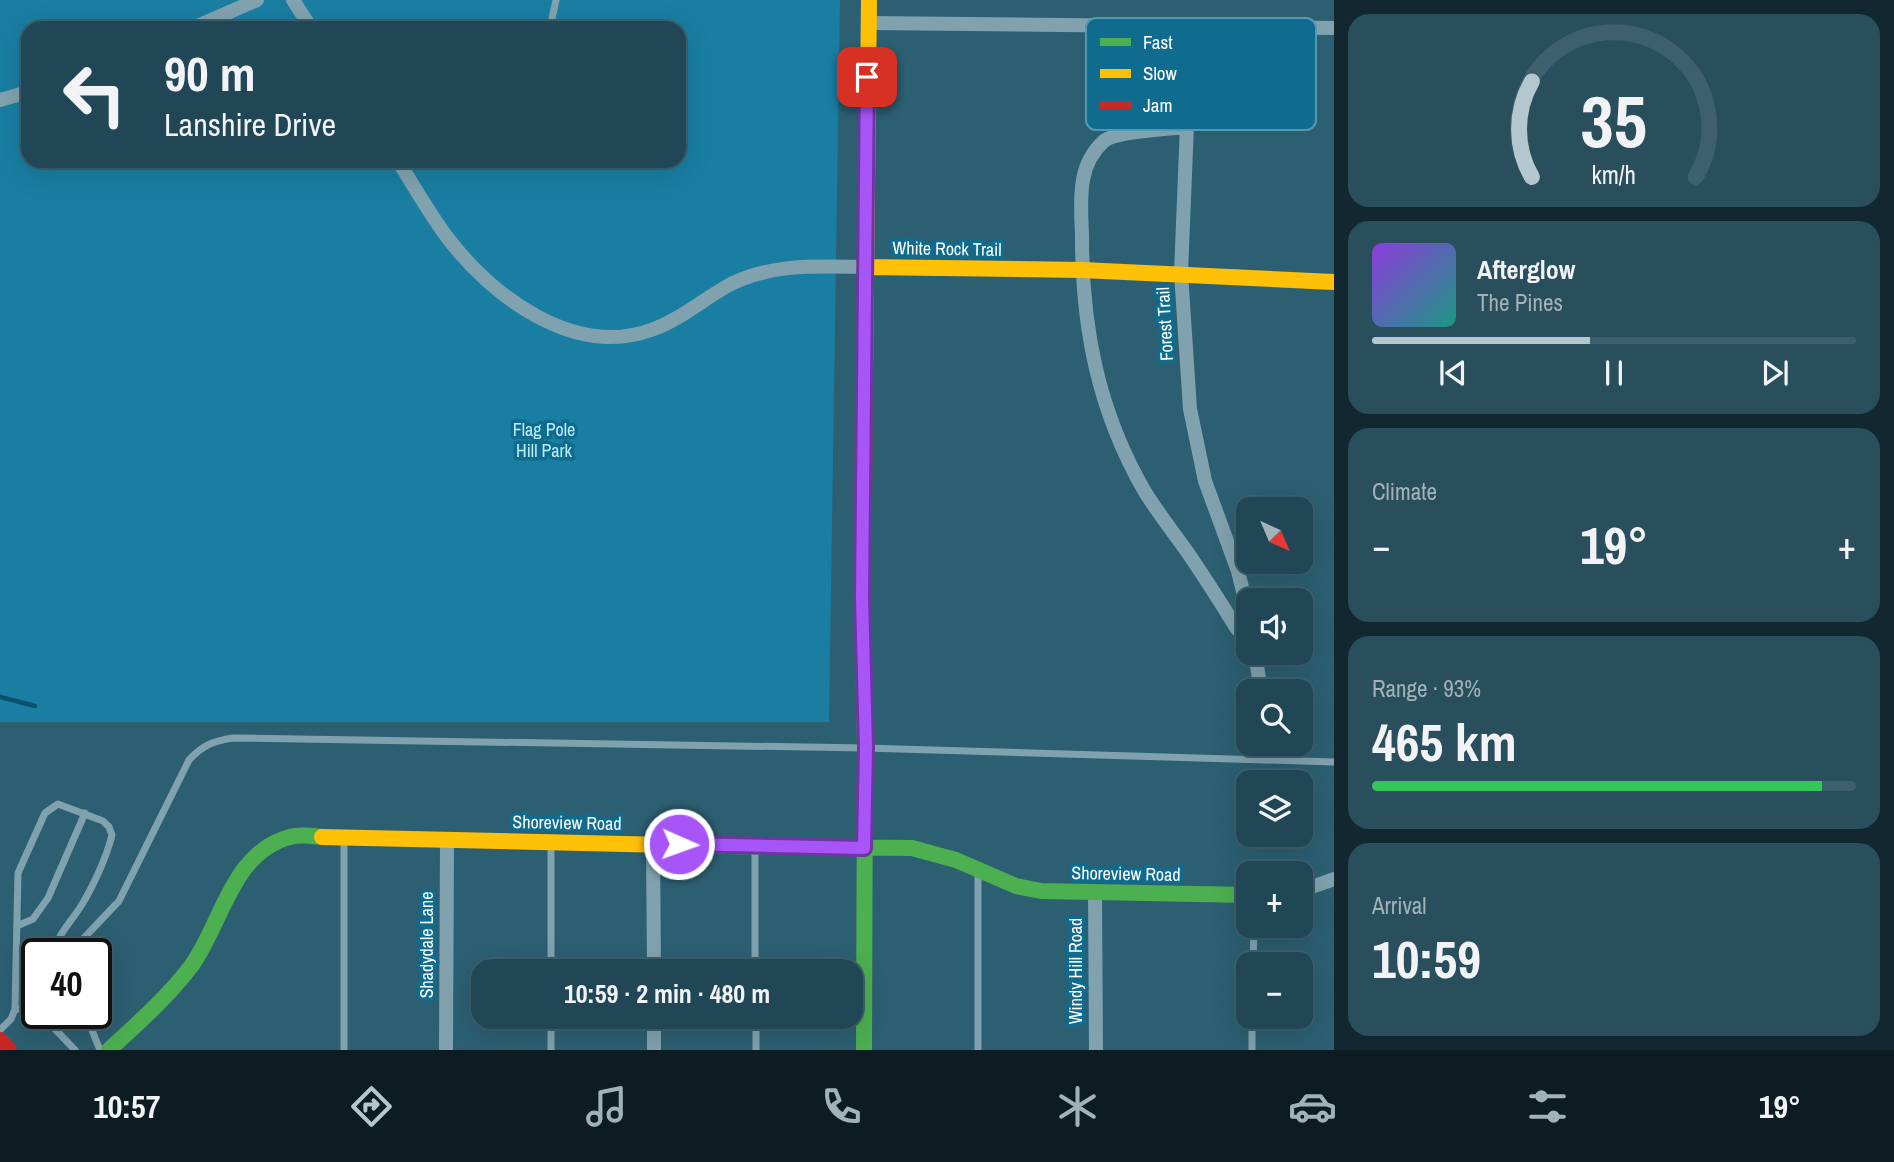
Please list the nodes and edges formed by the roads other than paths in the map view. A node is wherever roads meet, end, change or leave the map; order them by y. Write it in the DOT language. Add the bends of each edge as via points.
graph roads {
  1 [pos="257,0"];
  2 [pos="293,0"];
  3 [pos="556,0"];
  4 [pos="869,0"];
  5 [pos="209,21"];
  6 [pos="306,21"];
  7 [pos="552,21"];
  8 [pos="868,23"];
  9 [pos="1086,25"];
  10 [pos="1316,28"];
  11 [pos="1334,28"];
  12 [pos="21,94"];
  13 [pos="0,100"];
  14 [pos="1157,130"];
  15 [pos="1187,130"];
  16 [pos="403,168"];
  17 [pos="864,267"];
  18 [pos="1082,270"];
  19 [pos="1181,273"];
  20 [pos="1334,282"];
  21 [pos="1242,588"];
  22 [pos="1236,627"];
  23 [pos="866,748"];
  24 [pos="1334,762"];
  25 [pos="85,813"];
  26 [pos="344,836"];
  27 [pos="447,840"];
  28 [pos="551,841"];
  29 [pos="653,844"];
  30 [pos="755,847"];
  31 [pos="864,848"];
  32 [pos="978,871"];
  33 [pos="1334,879"];
  34 [pos="1313,886"];
  35 [pos="1096,892"];
  36 [pos="1236,895"];
  37 [pos="17,926"];
  38 [pos="59,938"];
  39 [pos="84,938"];
  40 [pos="551,959"];
  41 [pos="654,959"];
  42 [pos="755,959"];
  43 [pos="15,1009"];
  44 [pos="21,1009"];
  45 [pos="55,1029"];
  46 [pos="91,1029"];
  47 [pos="551,1029"];
  48 [pos="654,1029"];
  49 [pos="756,1029"];
  50 [pos="1252,1029"];
  51 [pos="0,1030"];
  52 [pos="0,1040"];
  53 [pos="9,1050"];
  54 [pos="75,1050"];
  55 [pos="100,1050"];
  56 [pos="109,1050"];
  57 [pos="344,1050"];
  58 [pos="446,1050"];
  59 [pos="551,1050"];
  60 [pos="654,1050"];
  61 [pos="756,1050"];
  62 [pos="864,1050"];
  63 [pos="978,1050"];
  64 [pos="1096,1050"];
  65 [pos="1252,1050"];
  1 -- 5 [label="street"];
  2 -- 6 [label="street"];
  3 -- 7 [label="lane"];
  4 -- 8 [label="street"];
  8 -- 9 [label="street"];
  8 -- 17 [label="street"];
  10 -- 11 [label="street"];
  12 -- 13 [label="street"];
  14 -- 18 [label="street" via="1106,139 1091,157 1081,182"];
  15 -- 19 [label="street, Forest Trail"];
  16 -- 17 [label="street, White Rock Trail" via="447,237 500,292 533,313 589,335 648,331 728,286 770,270"];
  17 -- 18 [label="street, White Rock Trail"];
  17 -- 23 [label="street"];
  18 -- 19 [label="street, White Rock Trail"];
  18 -- 22 [label="street" via="1087,330 1098,381 1129,461"];
  19 -- 20 [label="street, White Rock Trail"];
  19 -- 21 [label="street, Forest Trail" via="1190,409 1198,453"];
  23 -- 24 [label="lane"];
  23 -- 31 [label="street"];
  23 -- 39 [label="lane" via="215,740 189,760 119,901"];
  25 -- 37 [label="lane" via="48,898 33,919"];
  25 -- 37 [label="lane" via="58,804 45,813 18,873"];
  25 -- 38 [label="lane" via="107,824 112,835 83,903"];
  26 -- 27 [label="street, Shoreview Road"];
  26 -- 56 [label="street, Shoreview Road" via="292,836 263,847 240,874 214,932 194,962"];
  26 -- 57 [label="lane"];
  27 -- 28 [label="street, Shoreview Road"];
  27 -- 58 [label="street, Shadydale Lane"];
  28 -- 29 [label="street, Shoreview Road"];
  28 -- 40 [label="lane"];
  29 -- 30 [label="street, Shoreview Road"];
  29 -- 41 [label="street"];
  30 -- 31 [label="street, Shoreview Road"];
  30 -- 42 [label="lane"];
  31 -- 32 [label="street, Shoreview Road" via="912,848"];
  31 -- 62 [label="street"];
  32 -- 35 [label="street, Shoreview Road" via="1041,891"];
  32 -- 63 [label="lane"];
  33 -- 34 [label="street"];
  35 -- 36 [label="street, Shoreview Road"];
  35 -- 64 [label="street, Windy Hill Road"];
  37 -- 43 [label="lane"];
  43 -- 44 [label="lane"];
  43 -- 51 [label="lane"];
  45 -- 54 [label="lane"];
  46 -- 55 [label="lane"];
  47 -- 59 [label="lane"];
  48 -- 60 [label="street"];
  49 -- 61 [label="lane"];
  50 -- 65 [label="lane"];
  52 -- 53 [label="street"];
}
